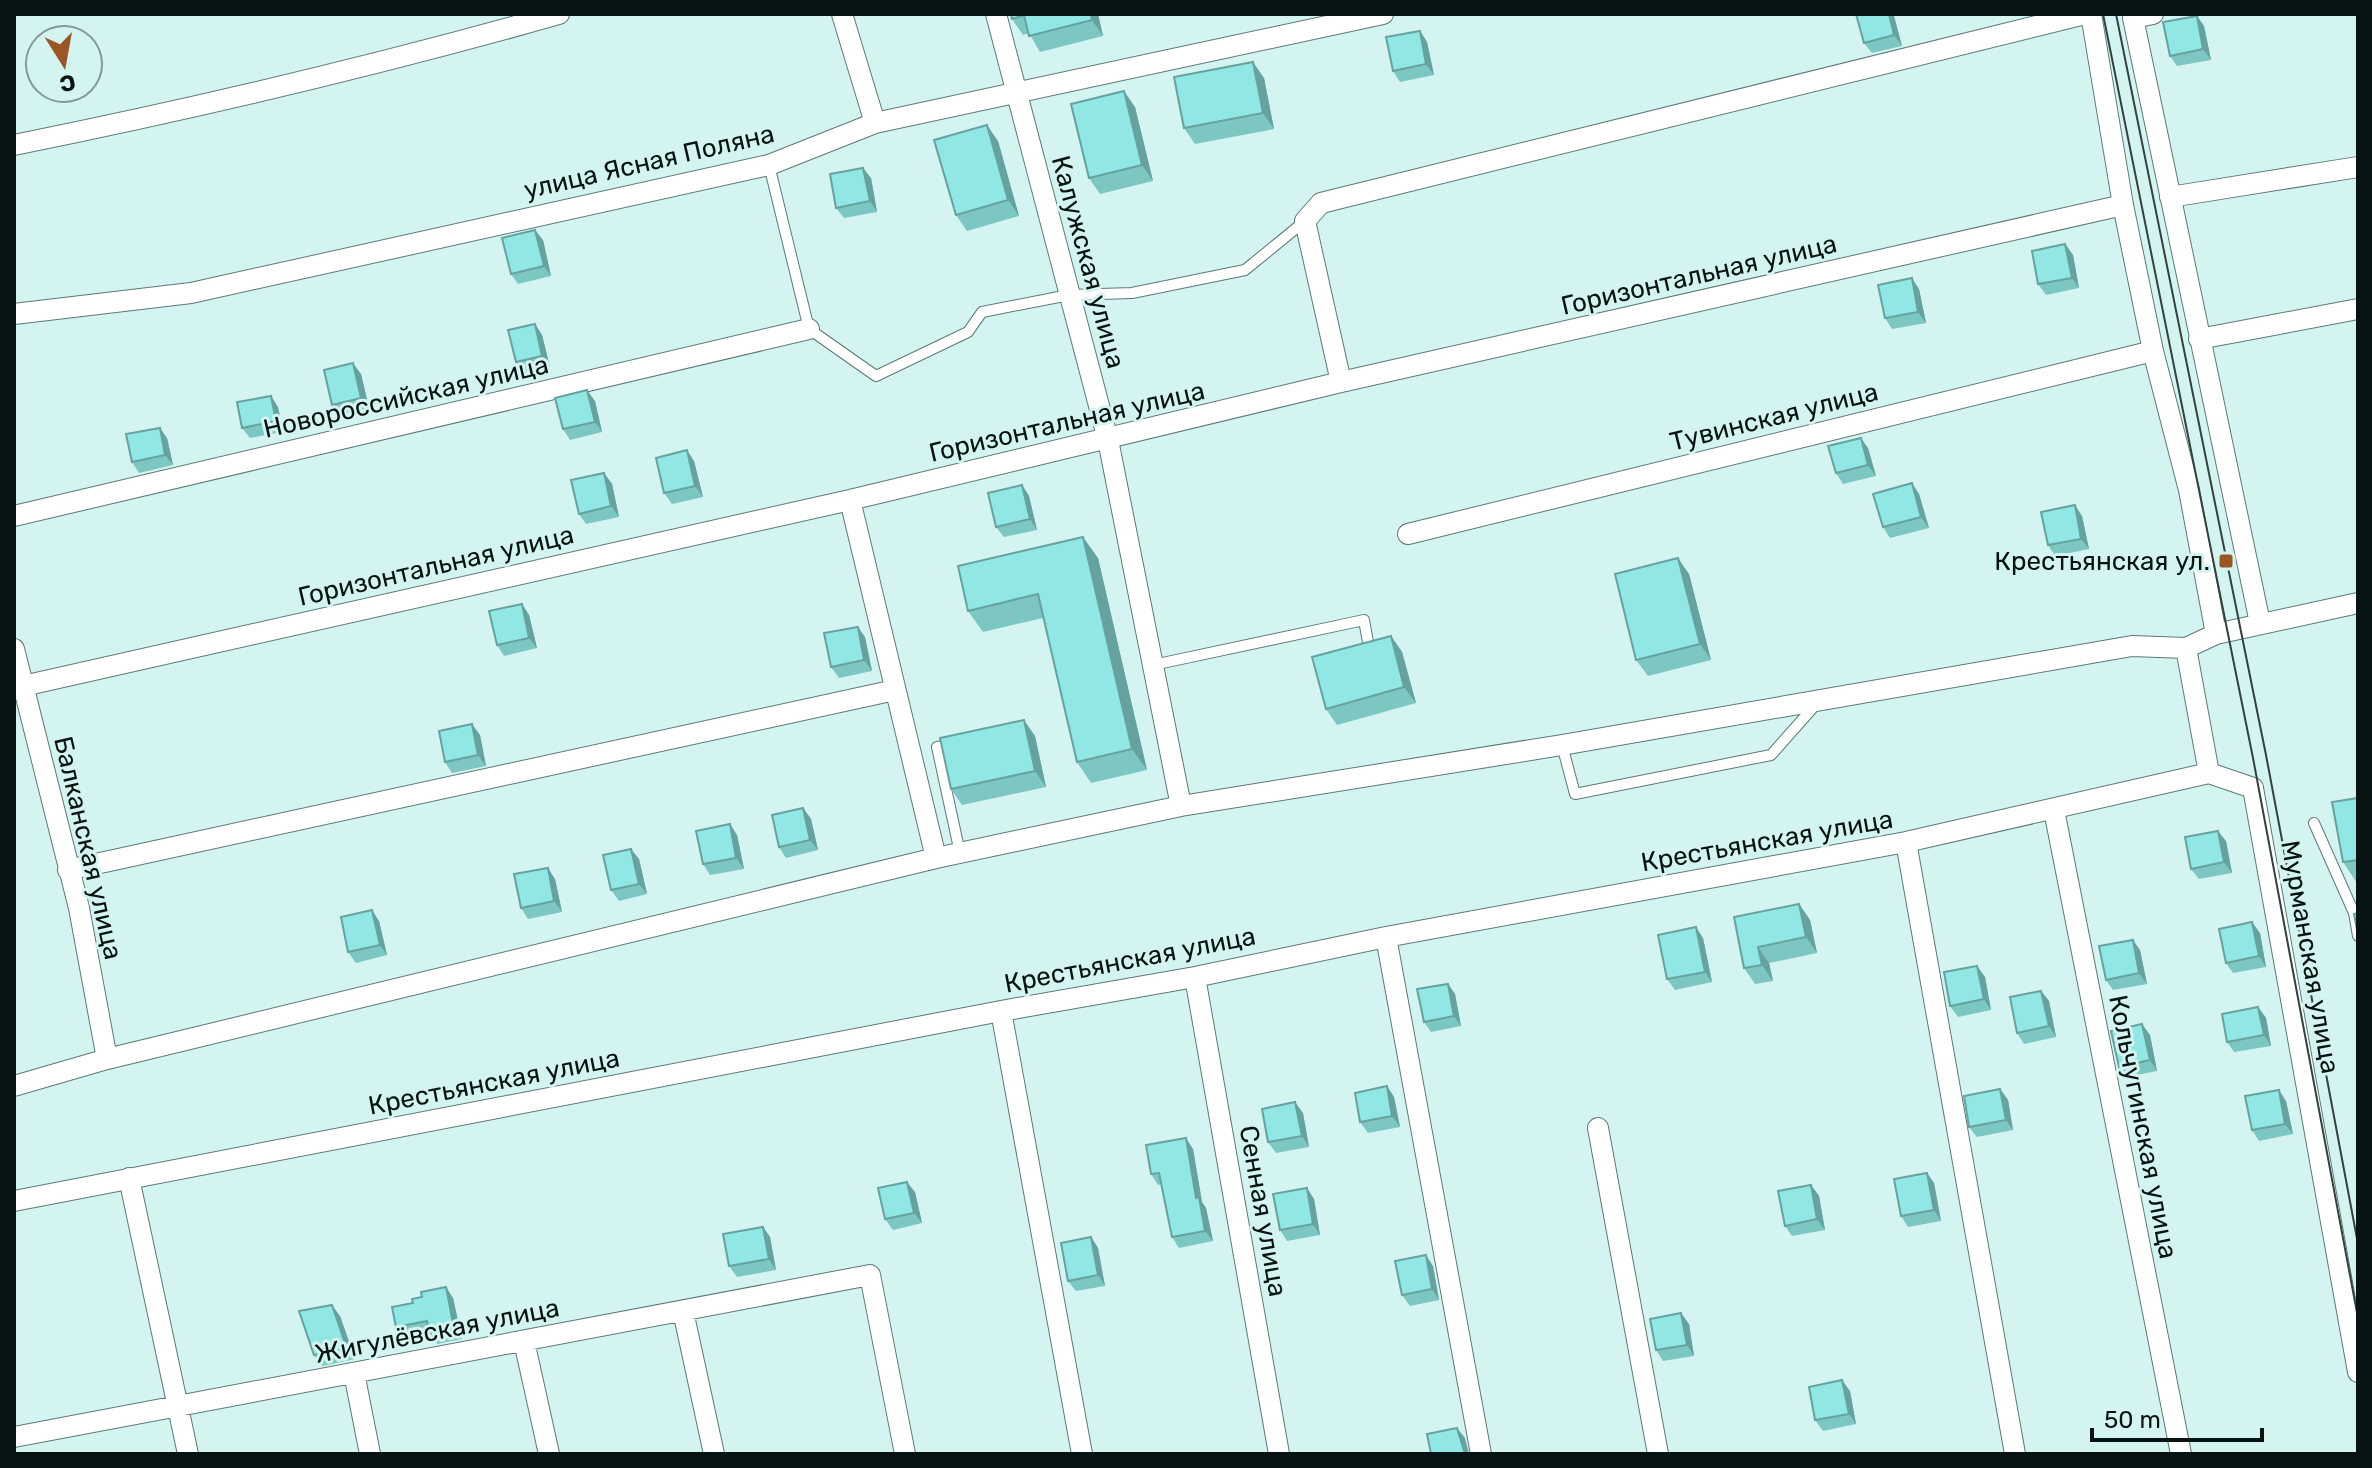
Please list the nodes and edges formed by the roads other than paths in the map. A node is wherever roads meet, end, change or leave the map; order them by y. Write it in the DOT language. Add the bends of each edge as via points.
graph roads {
  1 [pos="559,14"];
  2 [pos="842,14"];
  3 [pos="996,14"];
  4 [pos="1383,14"];
  5 [pos="2085,14"];
  6 [pos="2091,14"];
  7 [pos="2153,14"];
  8 [pos="1018,92"];
  9 [pos="875,123"];
  10 [pos="14,145"];
  11 [pos="769,165"];
  12 [pos="2358,167"];
  13 [pos="2170,197"];
  14 [pos="2123,205"];
  15 [pos="1305,221"];
  16 [pos="1069,295"];
  17 [pos="2358,309"];
  18 [pos="14,314"];
  19 [pos="809,329"];
  20 [pos="2199,339"];
  21 [pos="2153,351"];
  22 [pos="1341,382"];
  23 [pos="1108,440"];
  24 [pos="850,500"];
  25 [pos="14,516"];
  26 [pos="1408,534"];
  27 [pos="2358,603"];
  28 [pos="2260,623"];
  29 [pos="2216,634"];
  30 [pos="1369,648"];
  31 [pos="2186,648"];
  32 [pos="14,649"];
  33 [pos="1153,665"];
  34 [pos="23,686"];
  35 [pos="895,690"];
  36 [pos="1822,698"];
  37 [pos="965,741"];
  38 [pos="1562,745"];
  39 [pos="2209,773"];
  40 [pos="1181,806"];
  41 [pos="2054,810"];
  42 [pos="2314,823"];
  43 [pos="1906,842"];
  44 [pos="960,853"];
  45 [pos="936,858"];
  46 [pos="68,870"];
  47 [pos="2356,913"];
  48 [pos="2358,936"];
  49 [pos="1386,937"];
  50 [pos="1195,977"];
  51 [pos="1001,1011"];
  52 [pos="107,1059"];
  53 [pos="14,1086"];
  54 [pos="1598,1128"];
  55 [pos="129,1178"];
  56 [pos="14,1201"];
  57 [pos="683,1311"];
  58 [pos="524,1341"];
  59 [pos="2358,1372"];
  60 [pos="354,1373"];
  61 [pos="179,1406"];
  62 [pos="14,1437"];
  63 [pos="188,1454"];
  64 [pos="370,1454"];
  65 [pos="549,1454"];
  66 [pos="714,1454"];
  67 [pos="905,1454"];
  68 [pos="1082,1454"];
  69 [pos="1279,1454"];
  70 [pos="1481,1454"];
  71 [pos="1658,1454"];
  72 [pos="2015,1454"];
  73 [pos="2181,1454"];
  1 -- 10 [label="street" via="164,115"];
  2 -- 9 [label="street"];
  3 -- 8 [label="street, Калужская улица"];
  4 -- 8 [label="street, улица Ясная Поляна"];
  5 -- 15 [label="street" via="1321,203"];
  6 -- 14 [label="street"];
  7 -- 13 [label="street" via="2133,18"];
  8 -- 9 [label="street, улица Ясная Поляна"];
  8 -- 16 [label="street, Калужская улица"];
  9 -- 11 [label="street, улица Ясная Поляна"];
  11 -- 18 [label="street, улица Ясная Поляна" via="191,293"];
  11 -- 19 [label="lane"];
  12 -- 13 [label="street"];
  13 -- 20 [label="street"];
  14 -- 21 [label="street"];
  14 -- 22 [label="street, Горизонтальная улица"];
  15 -- 16 [label="lane" via="1245,270 1132,293"];
  15 -- 22 [label="street"];
  16 -- 19 [label="lane" via="982,312 968,332 876,376"];
  16 -- 23 [label="street, Калужская улица"];
  17 -- 20 [label="street"];
  19 -- 25 [label="street, Новороссийская улица"];
  20 -- 28 [label="street"];
  21 -- 26 [label="street, Тувинская улица"];
  21 -- 29 [label="street" via="2189,490"];
  22 -- 23 [label="street, Горизонтальная улица"];
  23 -- 24 [label="street, Горизонтальная улица"];
  23 -- 33 [label="street, Калужская улица"];
  24 -- 34 [label="street, Горизонтальная улица"];
  24 -- 35 [label="street"];
  27 -- 28 [label="street"];
  28 -- 29 [label="street"];
  29 -- 31 [label="street"];
  30 -- 33 [label="lane" via="1364,620"];
  31 -- 36 [label="street" via="2132,646"];
  31 -- 39 [label="street"];
  32 -- 34 [label="street, Балканская улица"];
  33 -- 40 [label="street, Калужская улица"];
  34 -- 46 [label="street, Балканская улица"];
  35 -- 45 [label="street"];
  35 -- 46 [label="street"];
  36 -- 38 [label="street"];
  36 -- 38 [label="lane" via="1771,755 1575,794"];
  37 -- 44 [label="lane" via="937,747"];
  38 -- 40 [label="street"];
  39 -- 41 [label="street, Крестьянская улица"];
  39 -- 59 [label="street, Мурманская улица" via="2253,788"];
  40 -- 44 [label="street"];
  41 -- 43 [label="street, Крестьянская улица"];
  41 -- 73 [label="street, Кольчугинская улица"];
  42 -- 47 [label="lane"];
  43 -- 49 [label="street, Крестьянская улица"];
  43 -- 72 [label="street"];
  44 -- 45 [label="street"];
  45 -- 52 [label="street"];
  46 -- 52 [label="street, Балканская улица"];
  47 -- 48 [label="lane"];
  49 -- 50 [label="street, Крестьянская улица"];
  49 -- 70 [label="street"];
  50 -- 51 [label="street, Крестьянская улица"];
  50 -- 69 [label="street, Сенная улица"];
  51 -- 55 [label="street, Крестьянская улица"];
  51 -- 68 [label="street"];
  52 -- 53 [label="street"];
  54 -- 71 [label="street"];
  55 -- 56 [label="street, Крестьянская улица"];
  55 -- 61 [label="street"];
  57 -- 58 [label="street, Жигулёвская улица"];
  57 -- 66 [label="street"];
  57 -- 67 [label="street, Жигулёвская улица" via="870,1275"];
  58 -- 60 [label="street, Жигулёвская улица"];
  58 -- 65 [label="street"];
  60 -- 61 [label="street, Жигулёвская улица"];
  60 -- 64 [label="street"];
  61 -- 62 [label="street, Жигулёвская улица"];
  61 -- 63 [label="street"];
}
